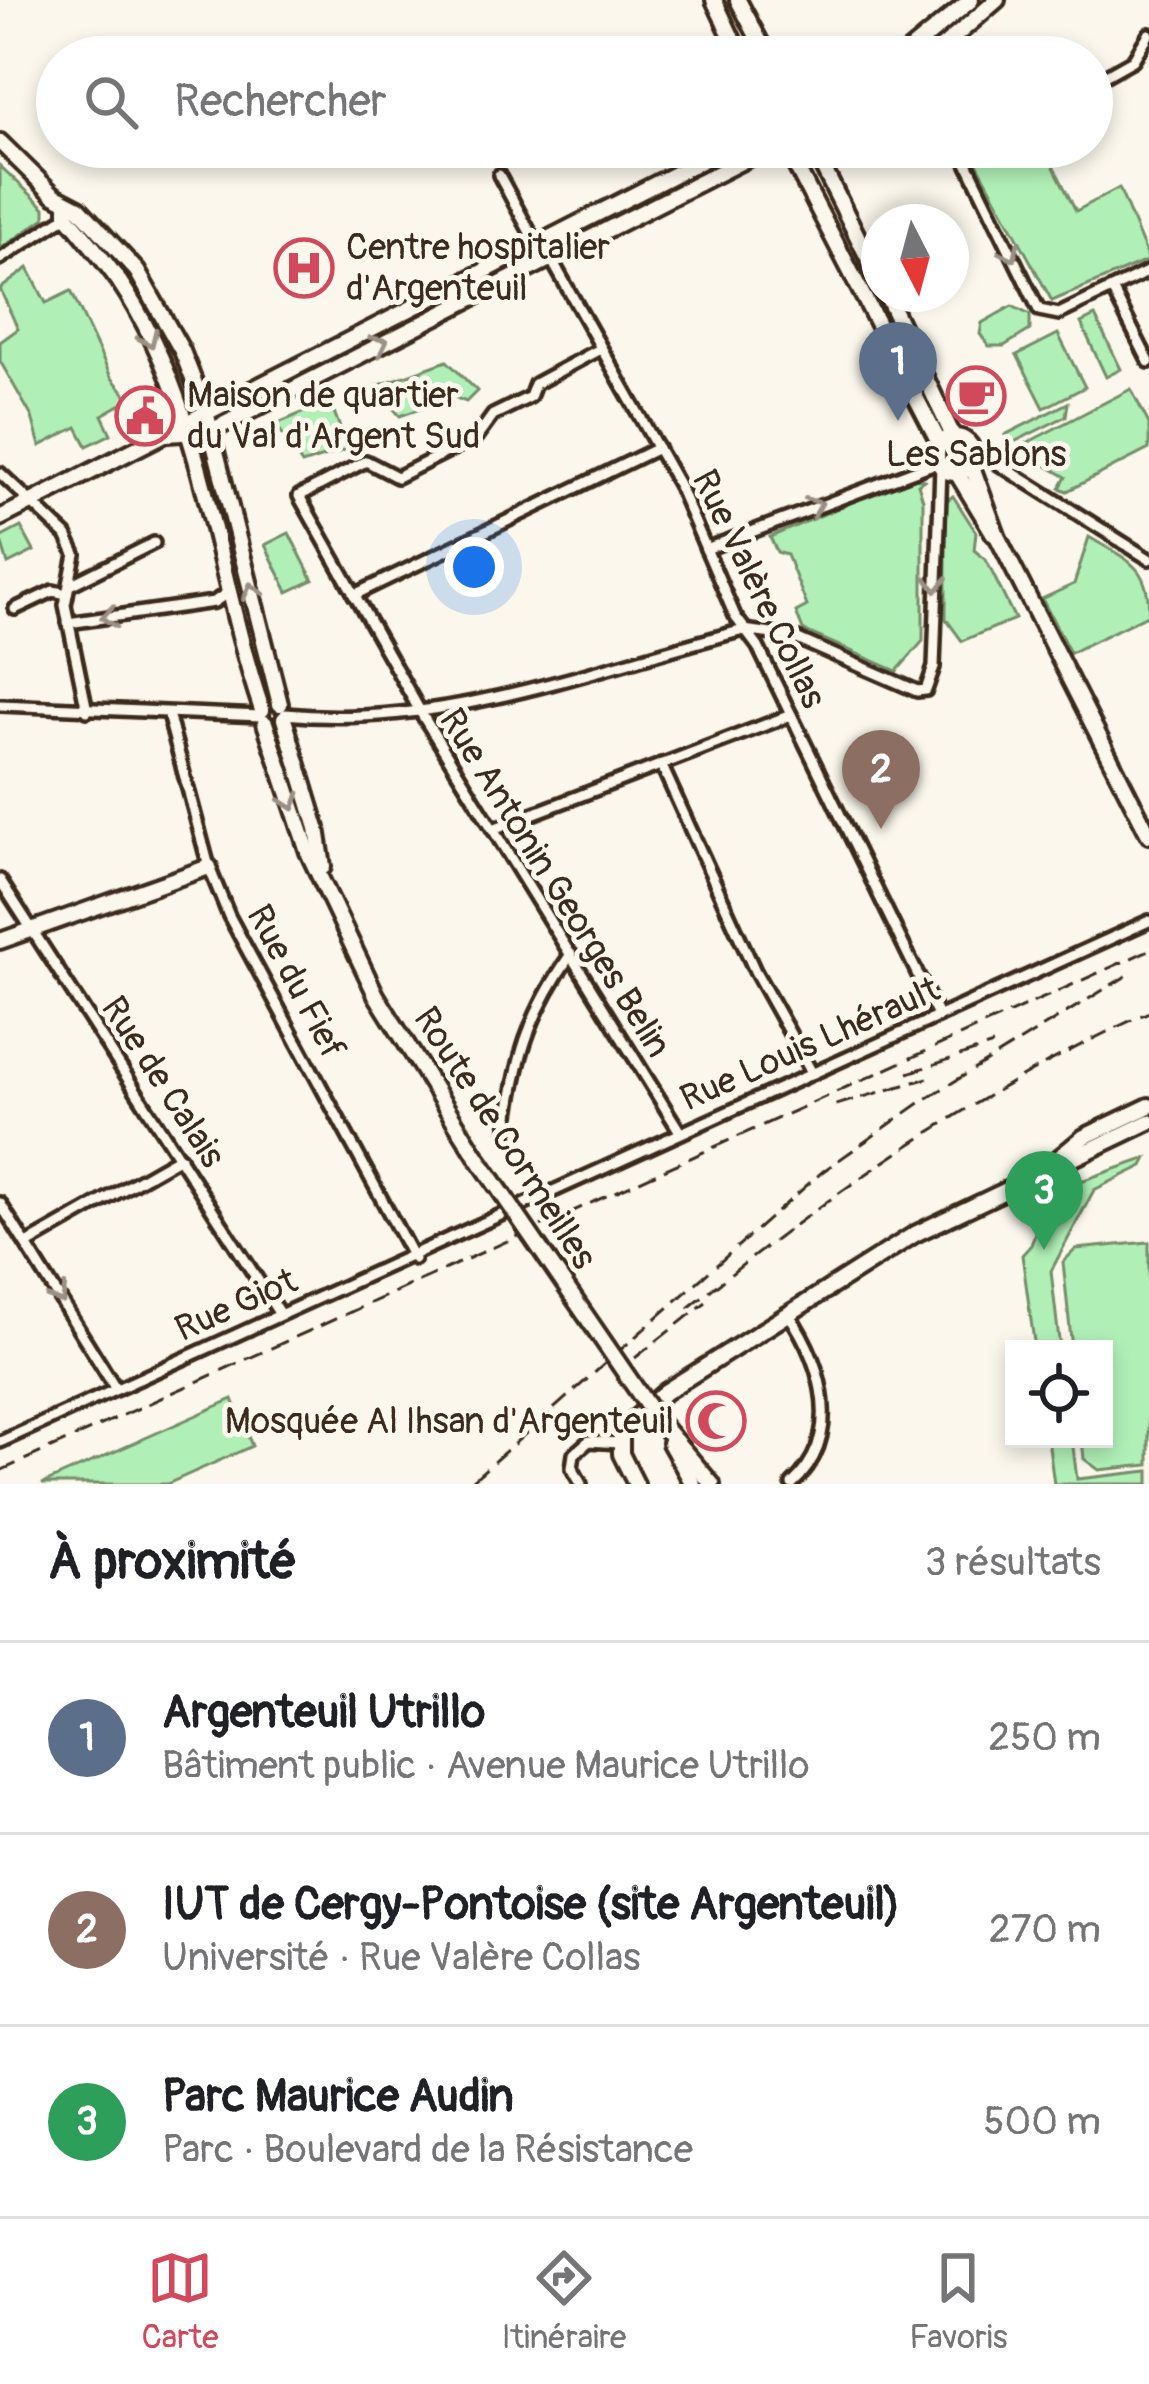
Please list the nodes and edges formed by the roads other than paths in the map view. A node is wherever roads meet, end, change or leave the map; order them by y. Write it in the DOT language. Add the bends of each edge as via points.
graph roads {
  1 [pos="714,0"];
  2 [pos="738,0"];
  3 [pos="971,0"];
  4 [pos="997,0"];
  5 [pos="1149,34"];
  6 [pos="731,36"];
  7 [pos="757,36"];
  8 [pos="927,36"];
  9 [pos="955,36"];
  10 [pos="1113,71"];
  11 [pos="0,142"];
  12 [pos="687,168"];
  13 [pos="728,168"];
  14 [pos="798,168"];
  15 [pos="823,168"];
  16 [pos="969,168"];
  17 [pos="500,176"];
  18 [pos="67,211"];
  19 [pos="861,244"];
  20 [pos="537,245"];
  21 [pos="550,257"];
  22 [pos="0,259"];
  23 [pos="137,271"];
  24 [pos="1149,271"];
  25 [pos="118,280"];
  26 [pos="1112,289"];
  27 [pos="894,312"];
  28 [pos="600,349"];
  29 [pos="1149,362"];
  30 [pos="206,412"];
  31 [pos="186,429"];
  32 [pos="211,431"];
  33 [pos="947,440"];
  34 [pos="658,448"];
  35 [pos="967,462"];
  36 [pos="940,465"];
  37 [pos="0,473"];
  38 [pos="33,502"];
  39 [pos="0,518"];
  40 [pos="154,543"];
  41 [pos="706,549"];
  42 [pos="1149,559"];
  43 [pos="68,589"];
  44 [pos="230,591"];
  45 [pos="354,595"];
  46 [pos="15,609"];
  47 [pos="68,623"];
  48 [pos="745,630"];
  49 [pos="0,705"];
  50 [pos="87,711"];
  51 [pos="283,712"];
  52 [pos="421,713"];
  53 [pos="168,714"];
  54 [pos="791,715"];
  55 [pos="263,717"];
  56 [pos="662,764"];
  57 [pos="493,829"];
  58 [pos="1149,835"];
  59 [pos="209,867"];
  60 [pos="325,878"];
  61 [pos="0,880"];
  62 [pos="1149,921"];
  63 [pos="29,930"];
  64 [pos="0,941"];
  65 [pos="571,954"];
  66 [pos="938,1016"];
  67 [pos="812,1073"];
  68 [pos="1149,1106"];
  69 [pos="1149,1122"];
  70 [pos="680,1132"];
  71 [pos="506,1135"];
  72 [pos="180,1157"];
  73 [pos="1051,1166"];
  74 [pos="0,1204"];
  75 [pos="495,1220"];
  76 [pos="27,1244"];
  77 [pos="414,1259"];
  78 [pos="279,1313"];
  79 [pos="788,1313"];
  80 [pos="116,1389"];
  81 [pos="656,1418"];
  82 [pos="0,1442"];
  83 [pos="619,1443"];
  84 [pos="581,1484"];
  85 [pos="636,1484"];
  86 [pos="693,1484"];
  87 [pos="712,1484"];
  88 [pos="791,1484"];
  1 -- 6 [label="main road"];
  2 -- 7 [label="main road"];
  3 -- 8 [label="main road"];
  4 -- 9 [label="main road"];
  5 -- 10 [label="street" via="1133,60"];
  11 -- 18 [label="main road"];
  12 -- 20 [label="main road"];
  13 -- 21 [label="main road"];
  14 -- 33 [label="main road"];
  15 -- 19 [label="main road"];
  16 -- 26 [label="street, one-way" via="1039,310 1059,314"];
  17 -- 20 [label="street"];
  18 -- 22 [label="street"];
  18 -- 23 [label="main road" via="79,208"];
  18 -- 25 [label="main road"];
  20 -- 30 [label="main road"];
  21 -- 28 [label="street, Rue Valère Collas"];
  32 -- 21 [label="main road, one-way"];
  23 -- 25 [label="main road"];
  23 -- 30 [label="main road"];
  24 -- 26 [label="street"];
  25 -- 31 [label="main road, one-way"];
  26 -- 29 [label="street"];
  27 -- 33 [label="main road"];
  28 -- 34 [label="street, Rue Valère Collas"];
  28 -- 45 [label="street" via="536,384 477,437 397,476 366,461 299,496"];
  30 -- 31 [label="main road"];
  30 -- 32 [label="main road"];
  31 -- 32 [label="main road"];
  31 -- 38 [label="main road"];
  31 -- 44 [label="main road"];
  51 -- 32 [label="main road, one-way"];
  33 -- 35 [label="main road"];
  33 -- 36 [label="main road"];
  34 -- 41 [label="street, Rue Valère Collas"];
  34 -- 45 [label="street"];
  35 -- 36 [label="main road"];
  35 -- 42 [label="street"];
  35 -- 58 [label="main road"];
  41 -- 36 [label="street, one-way"];
  36 -- 48 [label="street, one-way" via="929,687 917,691 793,638"];
  37 -- 38 [label="street"];
  38 -- 39 [label="main road"];
  38 -- 43 [label="street" via="75,554"];
  40 -- 43 [label="street"];
  41 -- 48 [label="street, Rue Valère Collas"];
  43 -- 46 [label="street"];
  43 -- 47 [label="street"];
  44 -- 47 [label="street, one-way" via="214,602"];
  44 -- 55 [label="main road"];
  45 -- 52 [label="street"];
  47 -- 50 [label="street"];
  48 -- 52 [label="street"];
  48 -- 54 [label="street, Rue Valère Collas"];
  49 -- 50 [label="street"];
  50 -- 53 [label="street"];
  51 -- 52 [label="street, Rue Antonin Georges Belin"];
  51 -- 55 [label="main road" via="269,703"];
  51 -- 60 [label="main road"];
  52 -- 57 [label="street, Rue Antonin Georges Belin"];
  53 -- 55 [label="street"];
  53 -- 59 [label="street, Rue du Fief"];
  54 -- 56 [label="street"];
  54 -- 66 [label="street, Rue Valère Collas"];
  55 -- 60 [label="main road, one-way" via="308,852"];
  56 -- 57 [label="street"];
  56 -- 67 [label="street" via="754,971"];
  57 -- 65 [label="street, Rue Antonin Georges Belin"];
  59 -- 63 [label="main road"];
  59 -- 77 [label="street, Rue du Fief"];
  60 -- 81 [label="main road, Route de Cormeilles, bridge" via="376,995"];
  61 -- 63 [label="street, Rue de Calais"];
  62 -- 66 [label="street, Rue Louis Lhérault"];
  63 -- 64 [label="main road"];
  63 -- 72 [label="street, Rue de Calais"];
  65 -- 70 [label="street, Rue Antonin Georges Belin"];
  65 -- 71 [label="street" via="531,1014"];
  66 -- 67 [label="street, Rue Louis Lhérault"];
  67 -- 70 [label="street, Rue Louis Lhérault"];
  68 -- 73 [label="main road" via="1084,1137"];
  69 -- 73 [label="main road"];
  70 -- 75 [label="street, Rue Louis Lhérault"];
  72 -- 76 [label="street"];
  72 -- 78 [label="street, Rue de Calais"];
  73 -- 79 [label="main road" via="915,1234"];
  74 -- 76 [label="street"];
  75 -- 77 [label="street, Rue Giot"];
  76 -- 80 [label="street, one-way"];
  77 -- 78 [label="street, Rue Giot"];
  78 -- 80 [label="street, Rue Giot"];
  79 -- 83 [label="main road" via="665,1392 625,1424"];
  79 -- 88 [label="street" via="825,1406 817,1451"];
  80 -- 82 [label="street, Rue Giot"];
  81 -- 86 [label="main road, Route de Cormeilles"];
  81 -- 87 [label="main road, Route de Cormeilles"];
  83 -- 84 [label="street" via="589,1441 574,1454"];
  83 -- 85 [label="main road"];
}
